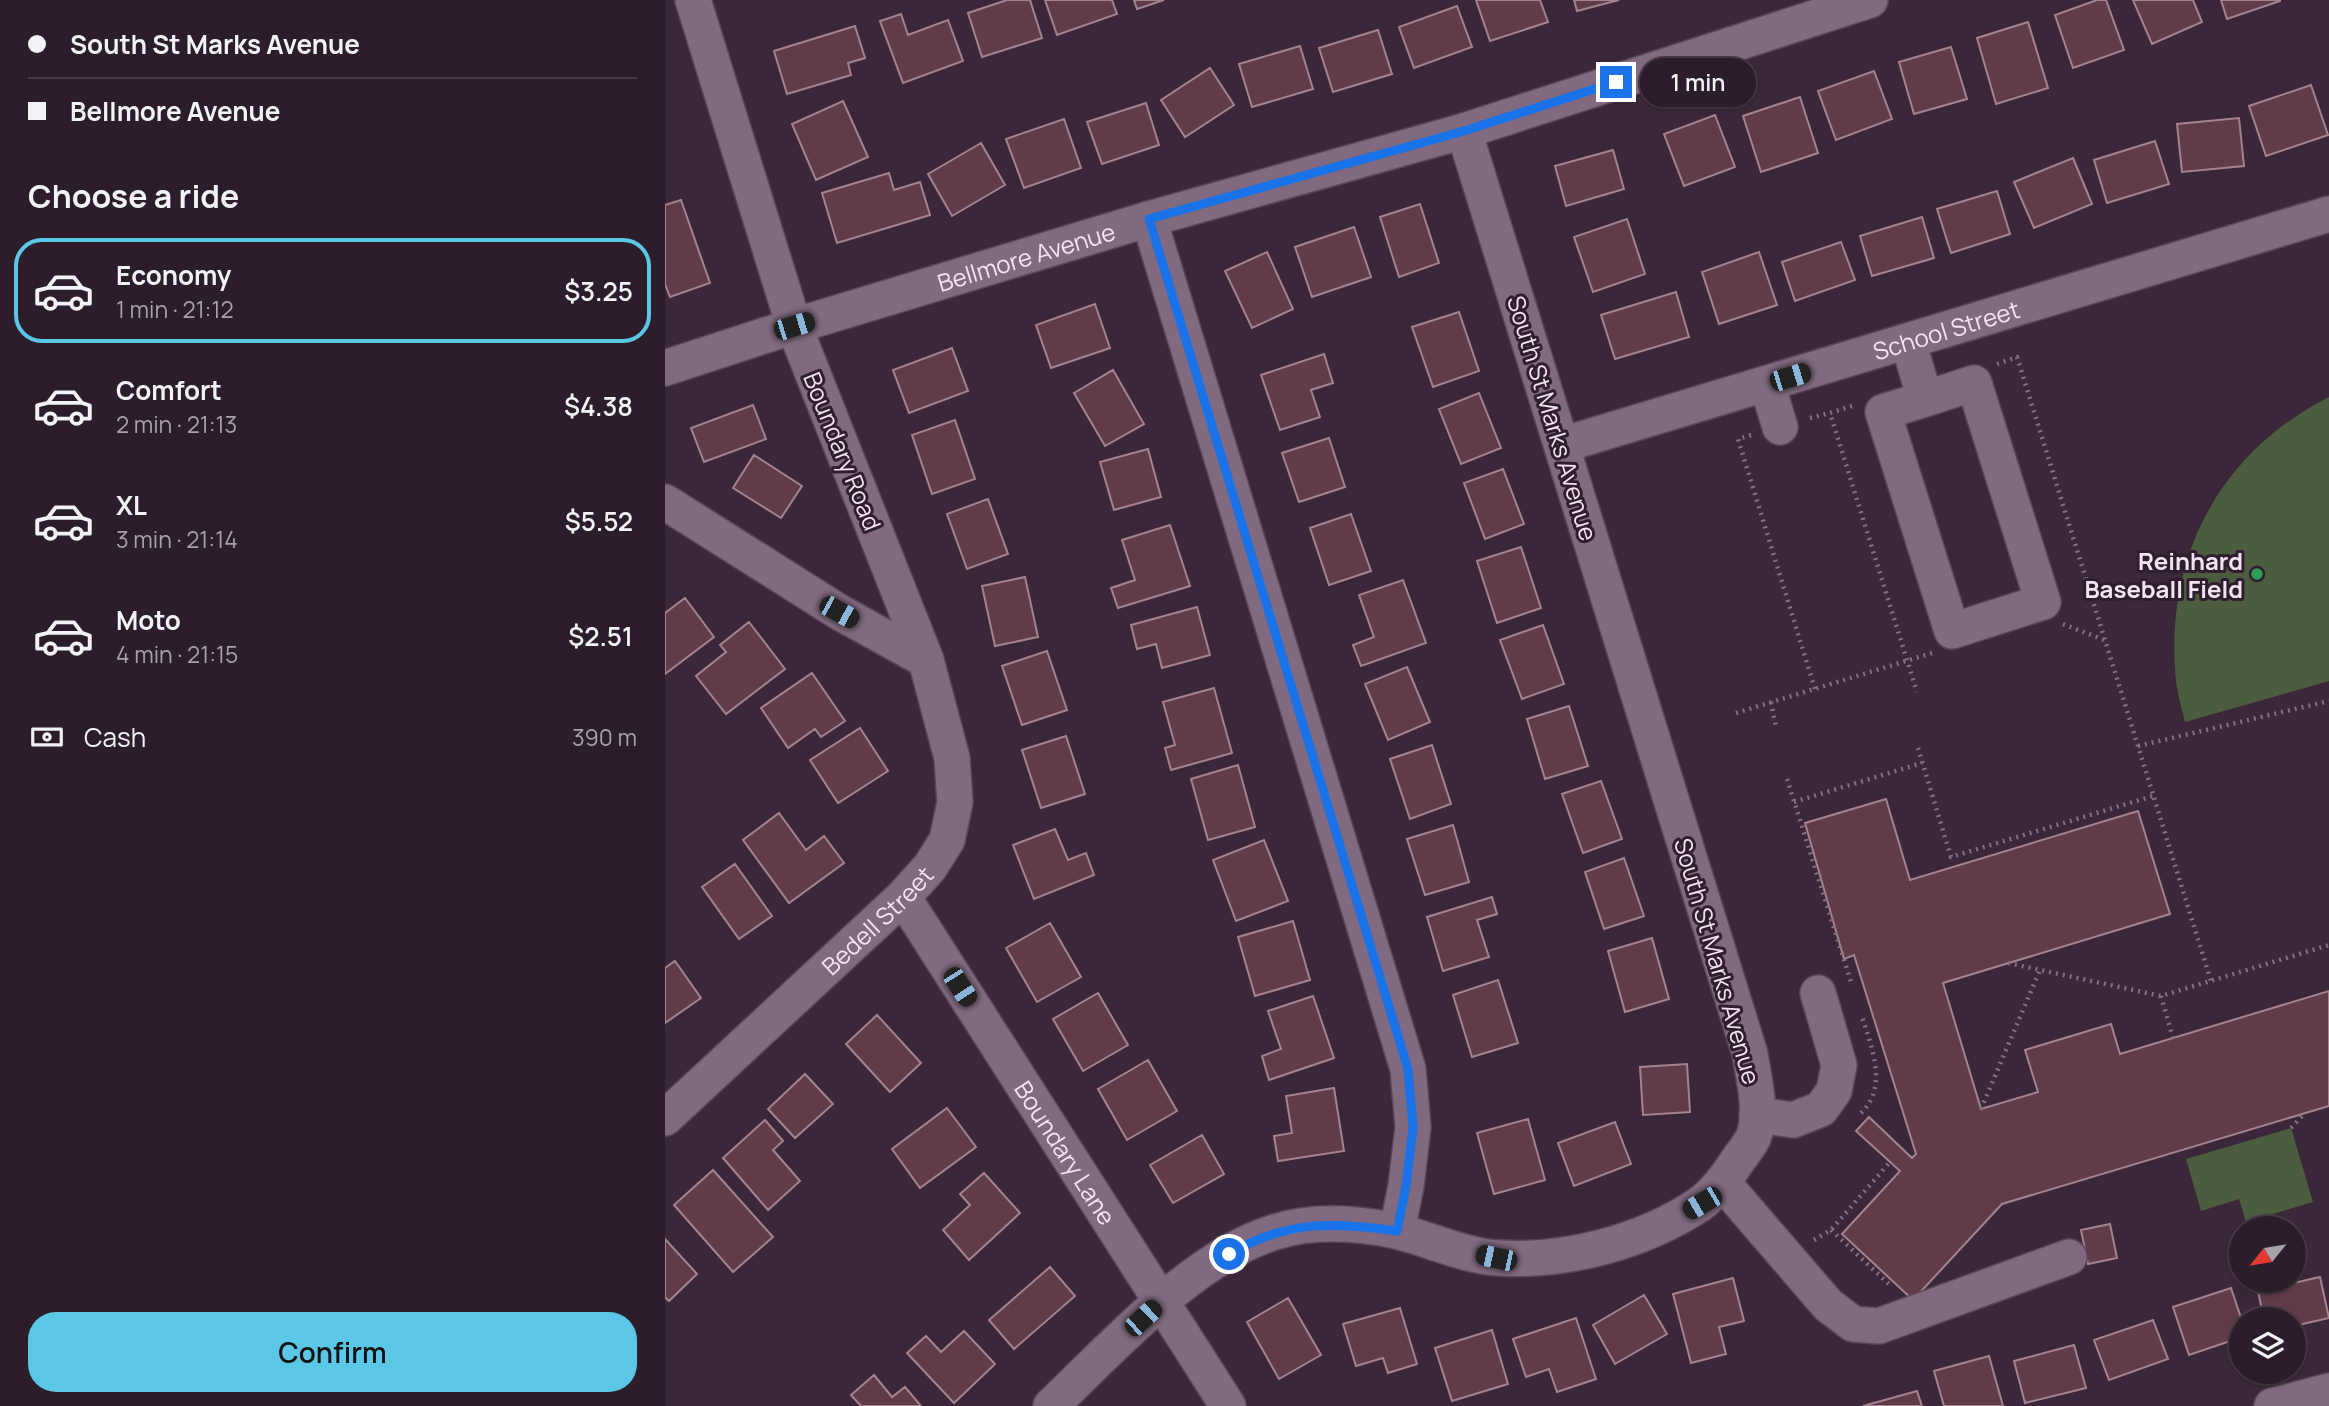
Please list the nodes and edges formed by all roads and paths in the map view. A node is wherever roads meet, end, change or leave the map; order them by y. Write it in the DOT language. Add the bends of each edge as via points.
graph roads {
  1 [pos="693,0"];
  2 [pos="1870,0"];
  3 [pos="1464,131"];
  4 [pos="2329,214"];
  5 [pos="1149,219"];
  6 [pos="794,326"];
  7 [pos="1908,341"];
  8 [pos="665,368"];
  9 [pos="1974,383"];
  10 [pos="1767,384"];
  11 [pos="1925,399"];
  12 [pos="1883,412"];
  13 [pos="1831,413"];
  14 [pos="1780,427"];
  15 [pos="1562,445"];
  16 [pos="671,513"];
  17 [pos="2060,622"];
  18 [pos="2105,640"];
  19 [pos="1933,653"];
  20 [pos="926,660"];
  21 [pos="1907,661"];
  22 [pos="1815,689"];
  23 [pos="1917,692"];
  24 [pos="2329,701"];
  25 [pos="1771,702"];
  26 [pos="1736,713"];
  27 [pos="1776,727"];
  28 [pos="2138,746"];
  29 [pos="1918,748"];
  30 [pos="1922,763"];
  31 [pos="2153,796"];
  32 [pos="1794,802"];
  33 [pos="903,897"];
  34 [pos="2329,946"];
  35 [pos="2008,963"];
  36 [pos="2041,970"];
  37 [pos="2211,981"];
  38 [pos="1818,993"];
  39 [pos="2161,996"];
  40 [pos="2173,1038"];
  41 [pos="1981,1109"];
  42 [pos="2305,1113"];
  43 [pos="1757,1115"];
  44 [pos="665,1118"];
  45 [pos="2291,1128"];
  46 [pos="1890,1162"];
  47 [pos="1723,1183"];
  48 [pos="1831,1230"];
  49 [pos="1397,1231"];
  50 [pos="1787,1257"];
  51 [pos="2069,1258"];
  52 [pos="1162,1301"];
  53 [pos="1919,1311"];
  54 [pos="2329,1391"];
  55 [pos="1051,1406"];
  56 [pos="1228,1406"];
  57 [pos="2272,1406"];
  1 -- 6 [label="street, Boundary Road"];
  2 -- 3 [label="street, Bellmore Avenue"];
  3 -- 5 [label="street, Bellmore Avenue"];
  3 -- 15 [label="street, South St Marks Avenue"];
  4 -- 7 [label="street, School Street"];
  5 -- 6 [label="street, Bellmore Avenue"];
  5 -- 49 [label="street" via="1408,1069 1413,1127"];
  6 -- 8 [label="street, Bellmore Avenue"];
  6 -- 20 [label="street, Boundary Road"];
  7 -- 10 [label="street, School Street"];
  7 -- 11 [label="street"];
  9 -- 11 [label="street"];
  9 -- 12 [label="street" via="2043,602 1952,631"];
  9 -- 18 [label="path" via="1987,367 2017,357"];
  10 -- 14 [label="street"];
  10 -- 15 [label="street, School Street"];
  11 -- 12 [label="street"];
  12 -- 13 [label="path" via="1864,402"];
  13 -- 14 [label="path"];
  13 -- 21 [label="path"];
  14 -- 22 [label="path" via="1738,439"];
  15 -- 43 [label="street, South St Marks Avenue" via="1750,1054"];
  16 -- 20 [label="street"];
  17 -- 18 [label="path"];
  18 -- 28 [label="path"];
  19 -- 21 [label="path"];
  20 -- 33 [label="street, Bedell Street" via="952,758 955,802 947,840"];
  21 -- 22 [label="path"];
  21 -- 23 [label="path"];
  22 -- 25 [label="path"];
  24 -- 28 [label="path"];
  25 -- 26 [label="path"];
  25 -- 27 [label="path"];
  28 -- 31 [label="path"];
  29 -- 30 [label="path"];
  30 -- 31 [label="path" via="1951,857"];
  30 -- 32 [label="path"];
  31 -- 37 [label="path"];
  33 -- 44 [label="street, Bedell Street"];
  33 -- 52 [label="street, Boundary Lane"];
  34 -- 37 [label="path"];
  35 -- 36 [label="path"];
  36 -- 39 [label="path"];
  36 -- 41 [label="path"];
  37 -- 39 [label="path"];
  38 -- 43 [label="street" via="1839,1065 1834,1091 1821,1110 1793,1120"];
  39 -- 40 [label="path"];
  42 -- 45 [label="path"];
  43 -- 47 [label="street, South St Marks Avenue" via="1753,1138"];
  46 -- 48 [label="path"];
  47 -- 49 [label="street, South St Marks Avenue" via="1702,1203 1660,1227 1601,1247 1539,1259 1496,1258"];
  47 -- 50 [label="street"];
  48 -- 50 [label="path"];
  48 -- 53 [label="path"];
  49 -- 52 [label="street, South St Marks Avenue" via="1350,1225 1277,1231 1208,1267"];
  50 -- 53 [label="street" via="1828,1305 1853,1324 1879,1326"];
  51 -- 53 [label="street"];
  52 -- 55 [label="street, South St Marks Avenue"];
  52 -- 56 [label="street, Boundary Lane"];
  54 -- 57 [label="street"];
}
